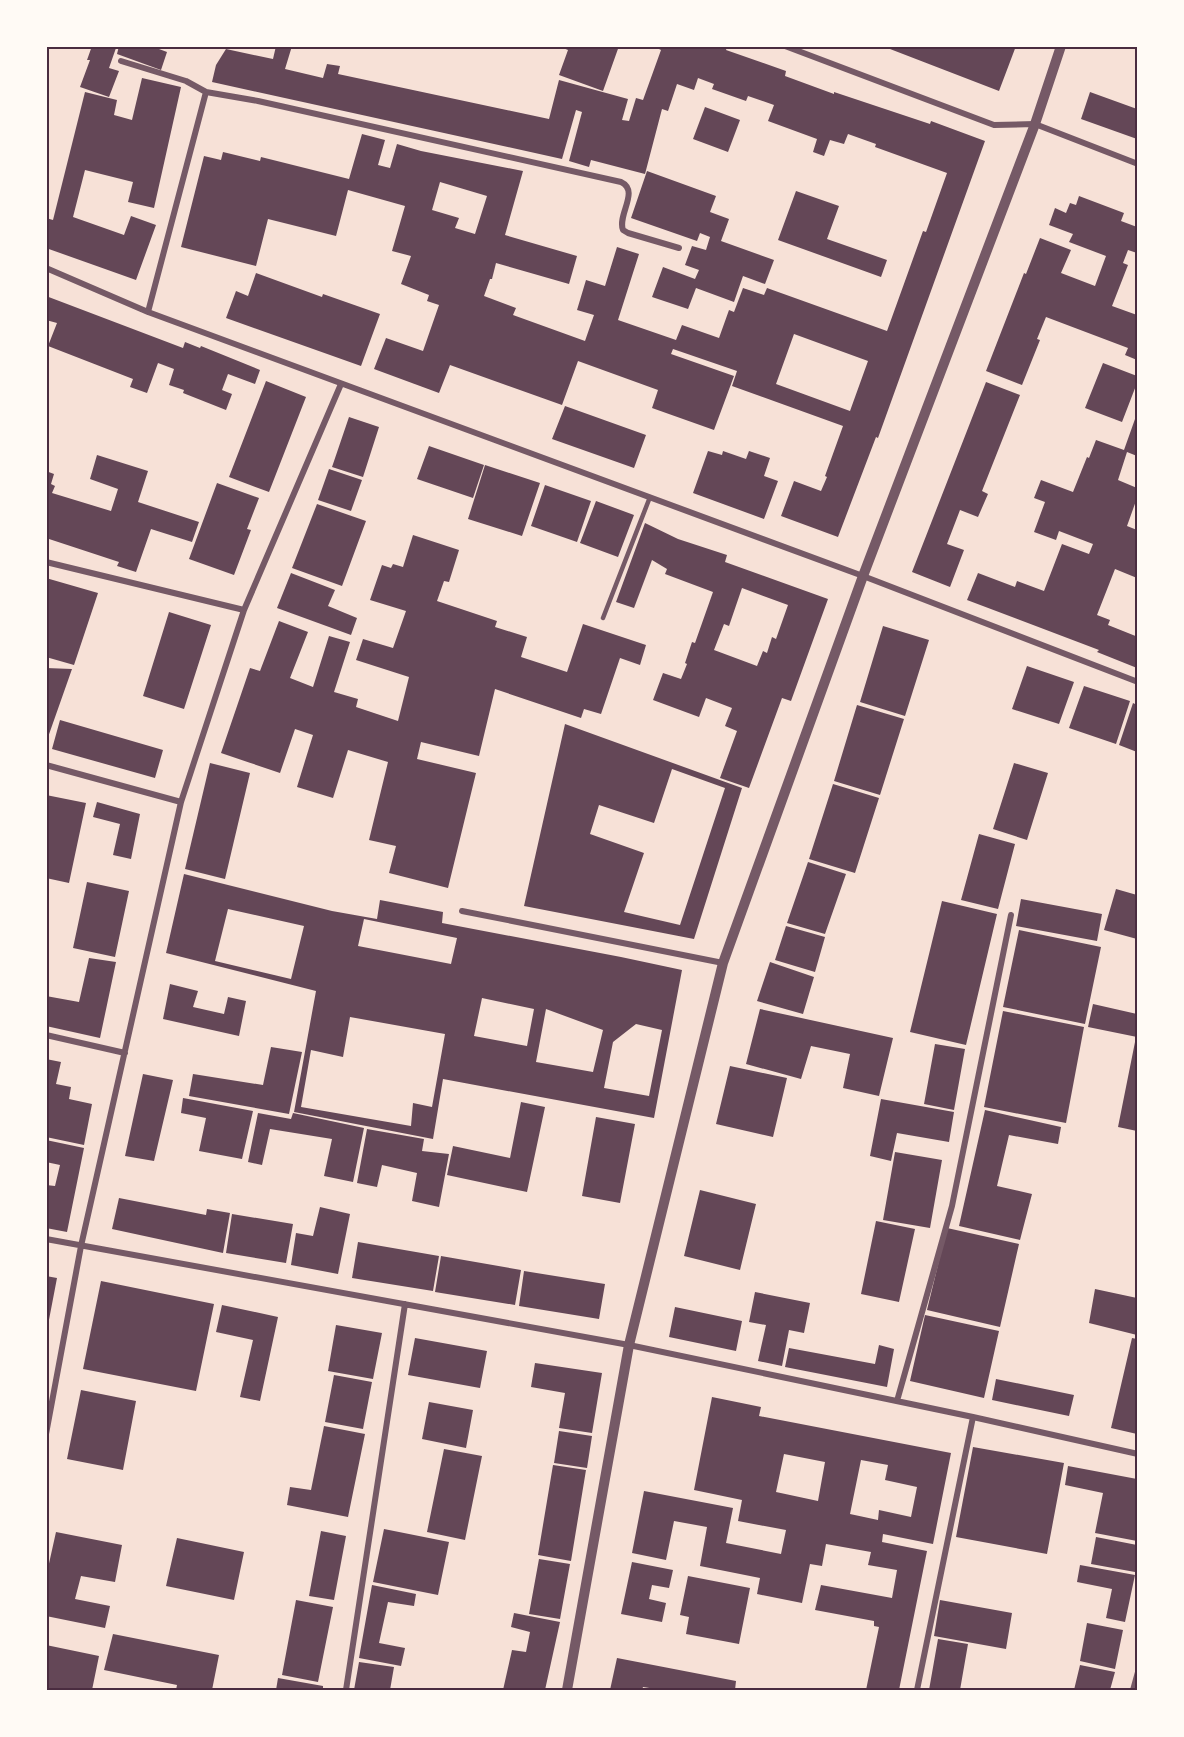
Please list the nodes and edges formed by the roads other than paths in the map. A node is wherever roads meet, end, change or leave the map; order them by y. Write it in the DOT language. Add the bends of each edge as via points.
graph roads {
  1 [pos="784,46"];
  2 [pos="1061,46"];
  3 [pos="121,61"];
  4 [pos="206,92"];
  5 [pos="1035,124"];
  6 [pos="1137,164"];
  7 [pos="679,248"];
  8 [pos="46,268"];
  9 [pos="148,312"];
  10 [pos="341,384"];
  11 [pos="650,497"];
  12 [pos="46,562"];
  13 [pos="862,576"];
  14 [pos="244,610"];
  15 [pos="603,618"];
  16 [pos="1137,682"];
  17 [pos="46,765"];
  18 [pos="181,802"];
  19 [pos="462,911"];
  20 [pos="1011,915"];
  21 [pos="723,963"];
  22 [pos="46,1035"];
  23 [pos="125,1053"];
  24 [pos="46,1239"];
  25 [pos="81,1246"];
  26 [pos="405,1304"];
  27 [pos="629,1345"];
  28 [pos="897,1401"];
  29 [pos="973,1417"];
  30 [pos="46,1434"];
  31 [pos="1137,1454"];
  32 [pos="1137,1672"];
  33 [pos="346,1690"];
  34 [pos="567,1690"];
  35 [pos="917,1690"];
  36 [pos="1133,1690"];
  1 -- 5 [label="street" via="994,125"];
  2 -- 5 [label="street"];
  3 -- 4 [label="street" via="186,81"];
  4 -- 7 [label="street" via="621,182 629,190 621,220 623,230"];
  4 -- 9 [label="street"];
  5 -- 6 [label="street"];
  5 -- 13 [label="street"];
  8 -- 9 [label="street"];
  9 -- 10 [label="street"];
  10 -- 11 [label="street"];
  10 -- 14 [label="street"];
  11 -- 13 [label="street"];
  11 -- 15 [label="lane"];
  12 -- 14 [label="street"];
  13 -- 16 [label="street"];
  13 -- 21 [label="street"];
  14 -- 18 [label="street"];
  17 -- 18 [label="street"];
  18 -- 23 [label="street"];
  19 -- 21 [label="street"];
  20 -- 28 [label="street" via="952,1206"];
  21 -- 27 [label="street"];
  22 -- 23 [label="street"];
  23 -- 25 [label="street"];
  24 -- 25 [label="street"];
  25 -- 26 [label="street"];
  25 -- 30 [label="street"];
  26 -- 27 [label="street"];
  26 -- 33 [label="street"];
  27 -- 28 [label="street"];
  27 -- 34 [label="street"];
  28 -- 29 [label="street"];
  29 -- 31 [label="street"];
  29 -- 35 [label="street"];
  32 -- 36 [label="street"];
}
